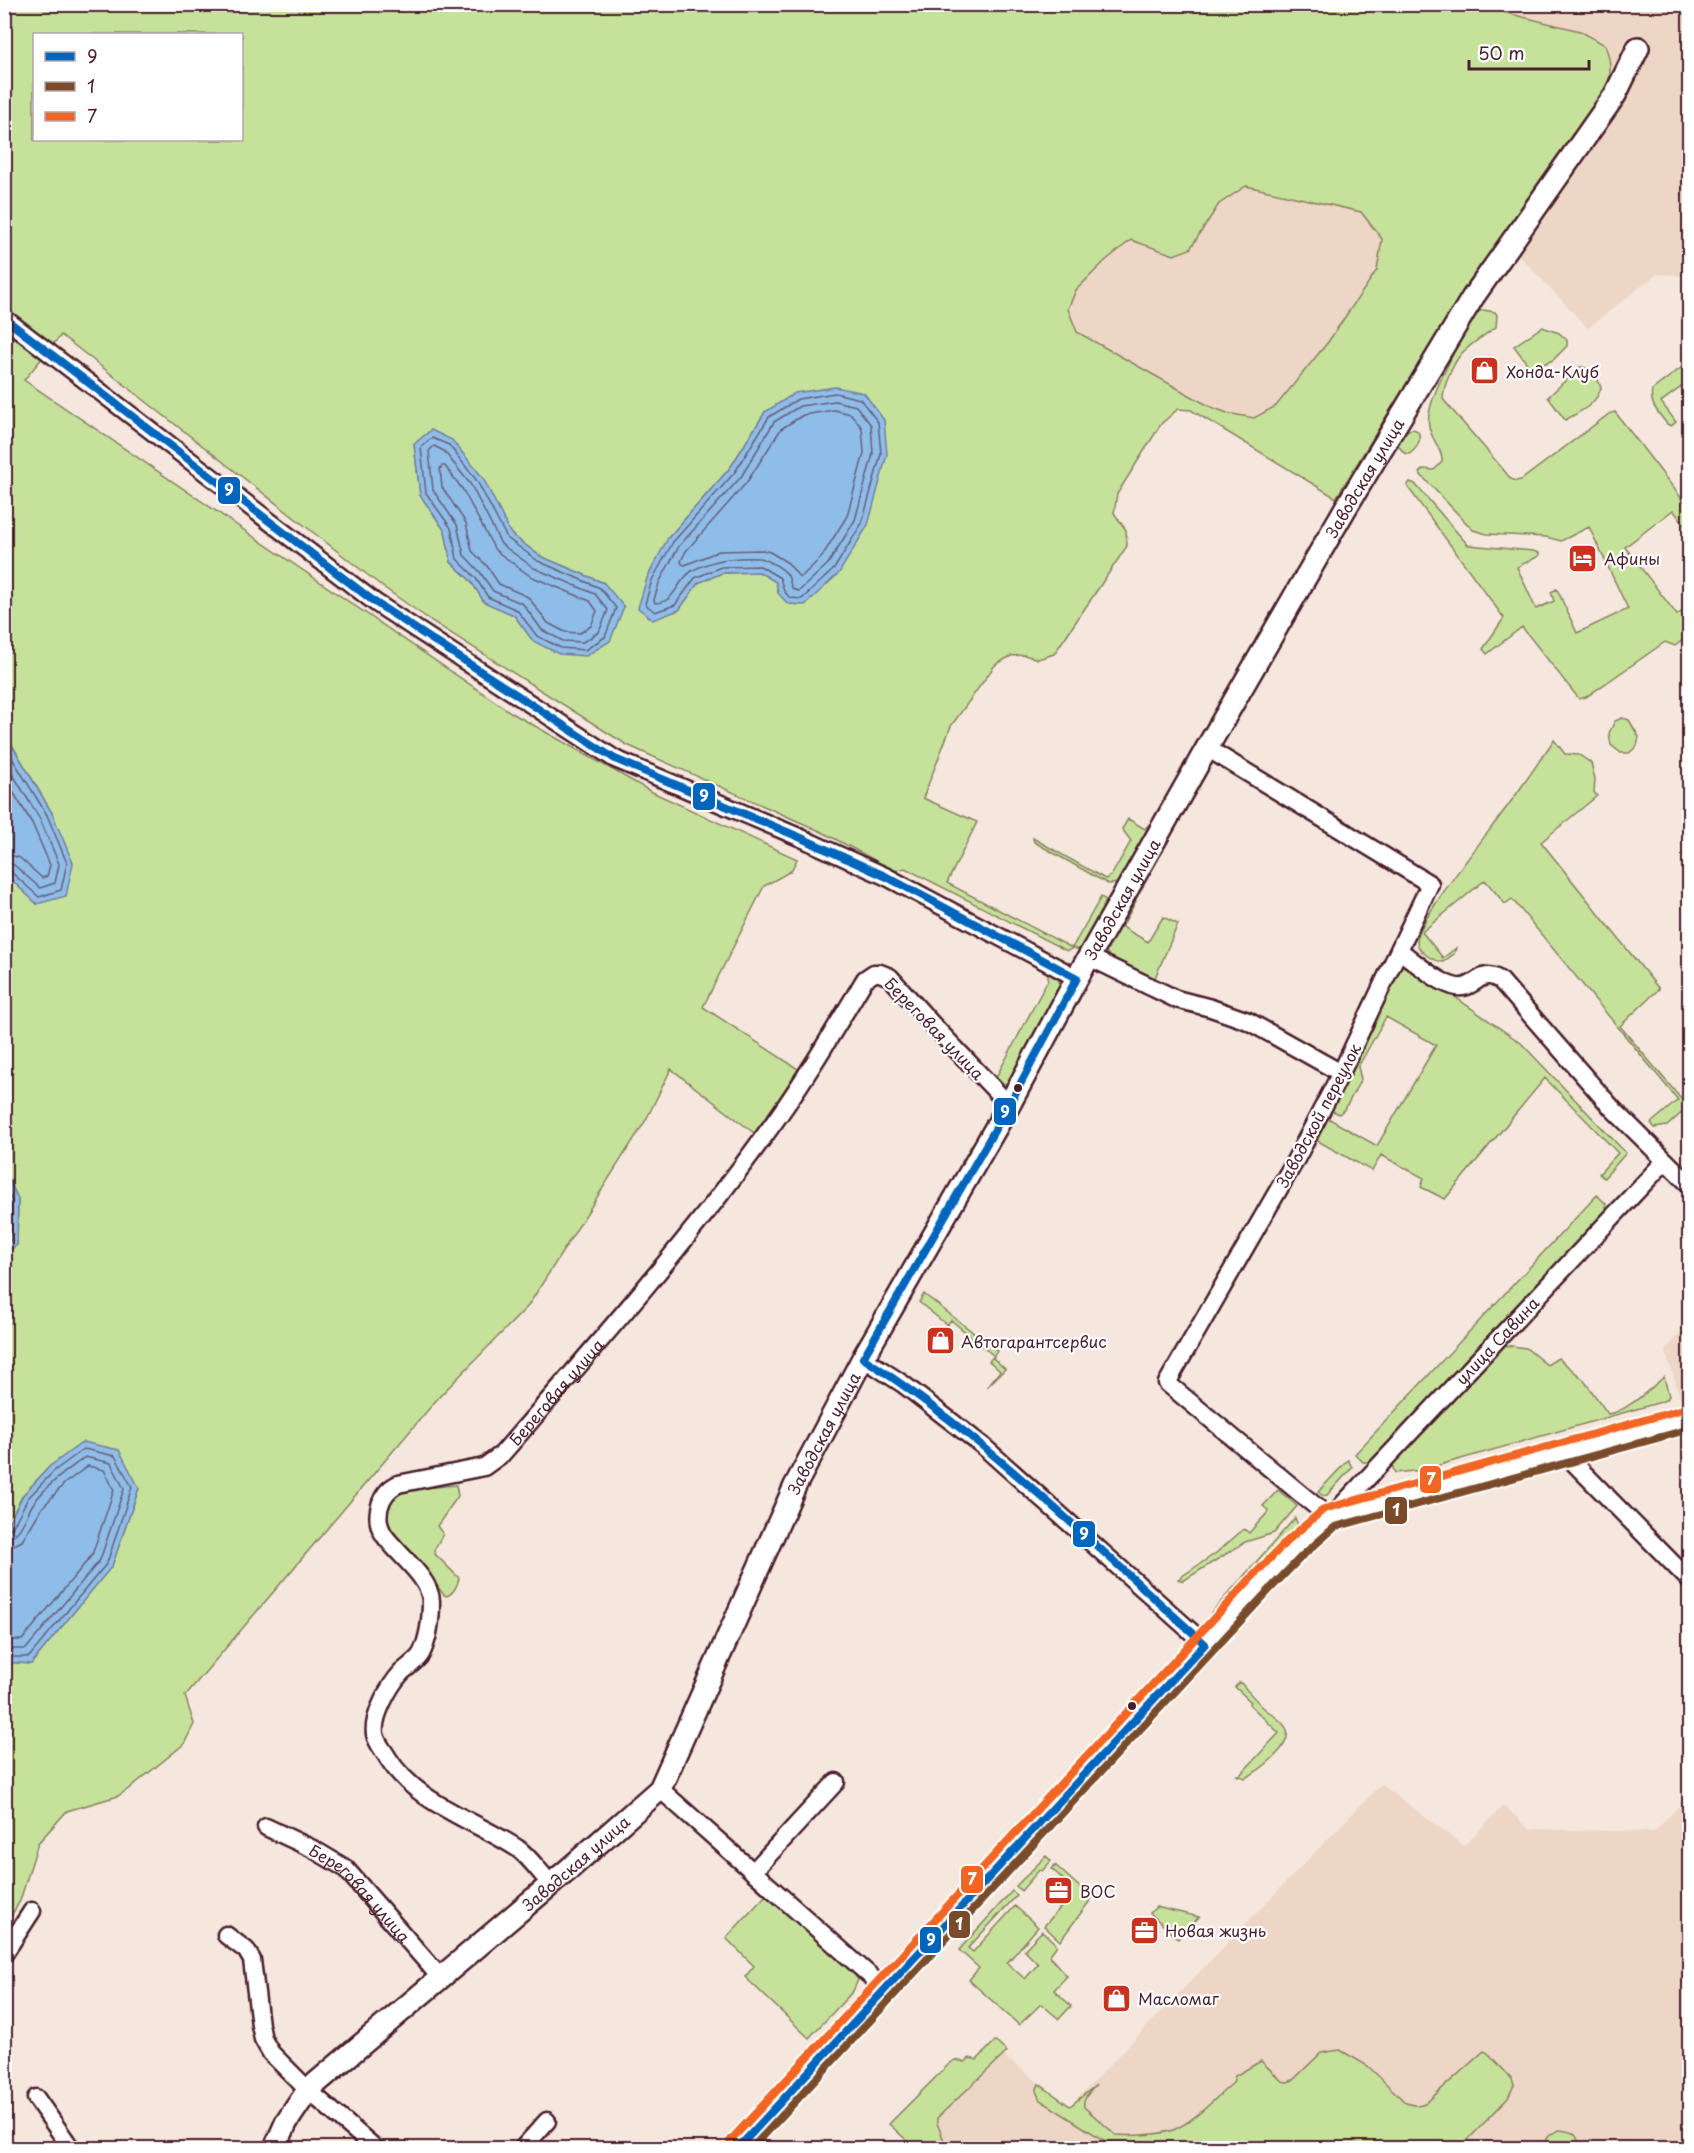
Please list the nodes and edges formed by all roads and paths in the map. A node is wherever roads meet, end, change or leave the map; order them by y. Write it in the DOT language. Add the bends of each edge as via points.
graph roads {
  1 [pos="1638,48"];
  2 [pos="4,318"];
  3 [pos="1207,748"];
  4 [pos="1400,951"];
  5 [pos="1089,957"];
  6 [pos="1077,978"];
  7 [pos="1341,1073"];
  8 [pos="1009,1105"];
  9 [pos="1665,1161"];
  10 [pos="1689,1185"];
  11 [pos="863,1358"];
  12 [pos="1689,1418"];
  13 [pos="1564,1453"];
  14 [pos="1330,1518"];
  15 [pos="1689,1581"];
  16 [pos="1205,1644"];
  17 [pos="1172,1680"];
  18 [pos="836,1782"];
  19 [pos="660,1789"];
  20 [pos="266,1827"];
  21 [pos="753,1872"];
  22 [pos="551,1884"];
  23 [pos="32,1911"];
  24 [pos="226,1935"];
  25 [pos="4,1954"];
  26 [pos="440,1977"];
  27 [pos="885,1989"];
  28 [pos="308,2090"];
  29 [pos="36,2098"];
  30 [pos="548,2121"];
  31 [pos="71,2148"];
  32 [pos="275,2148"];
  33 [pos="375,2148"];
  34 [pos="523,2148"];
  1 -- 3 [label="street, Заводская улица" via="1614,95 1473,297"];
  2 -- 6 [label="street" via="376,603 615,759 887,877"];
  3 -- 4 [label="street, Заводской переулок" via="1430,884"];
  3 -- 5 [label="street, Заводская улица"];
  4 -- 7 [label="street, Заводской переулок"];
  4 -- 9 [label="street" via="1453,986 1465,987 1489,975 1501,981 1612,1108"];
  5 -- 6 [label="street, Заводская улица"];
  5 -- 7 [label="street" via="1176,999 1248,1021"];
  6 -- 8 [label="street, Заводская улица"];
  7 -- 14 [label="street, Заводской переулок" via="1296,1161 1167,1383"];
  8 -- 11 [label="street, Заводская улица"];
  8 -- 22 [label="street, Береговая улица" via="890,977 880,973 869,975 762,1140 649,1284 502,1454 484,1467 398,1484 380,1502 384,1534 429,1589 431,1607 420,1655 392,1683 379,1713 375,1736 389,1760 410,1783 438,1804 519,1849"];
  9 -- 10 [label="street"];
  9 -- 14 [label="street, улица Савина"];
  11 -- 16 [label="street" via="983,1446"];
  11 -- 19 [label="street, Заводская улица" via="795,1486"];
  12 -- 13 [label="main road, улица Савина"];
  13 -- 14 [label="main road, улица Савина"];
  13 -- 15 [label="street"];
  14 -- 16 [label="main road, улица Савина" via="1295,1548"];
  16 -- 17 [label="main road, улица Савина"];
  18 -- 21 [label="street"];
  19 -- 21 [label="street"];
  19 -- 22 [label="street, Заводская улица"];
  20 -- 26 [label="street, Береговая улица" via="345,1868"];
  21 -- 27 [label="street"];
  22 -- 26 [label="street, Заводская улица"];
  23 -- 25 [label="street"];
  24 -- 28 [label="street" via="246,1950 252,1960 260,2025 267,2046"];
  26 -- 28 [label="street, Заводская улица"];
  28 -- 32 [label="street, Заводская улица"];
  28 -- 33 [label="street"];
  29 -- 31 [label="street"];
  30 -- 34 [label="street"];
}
